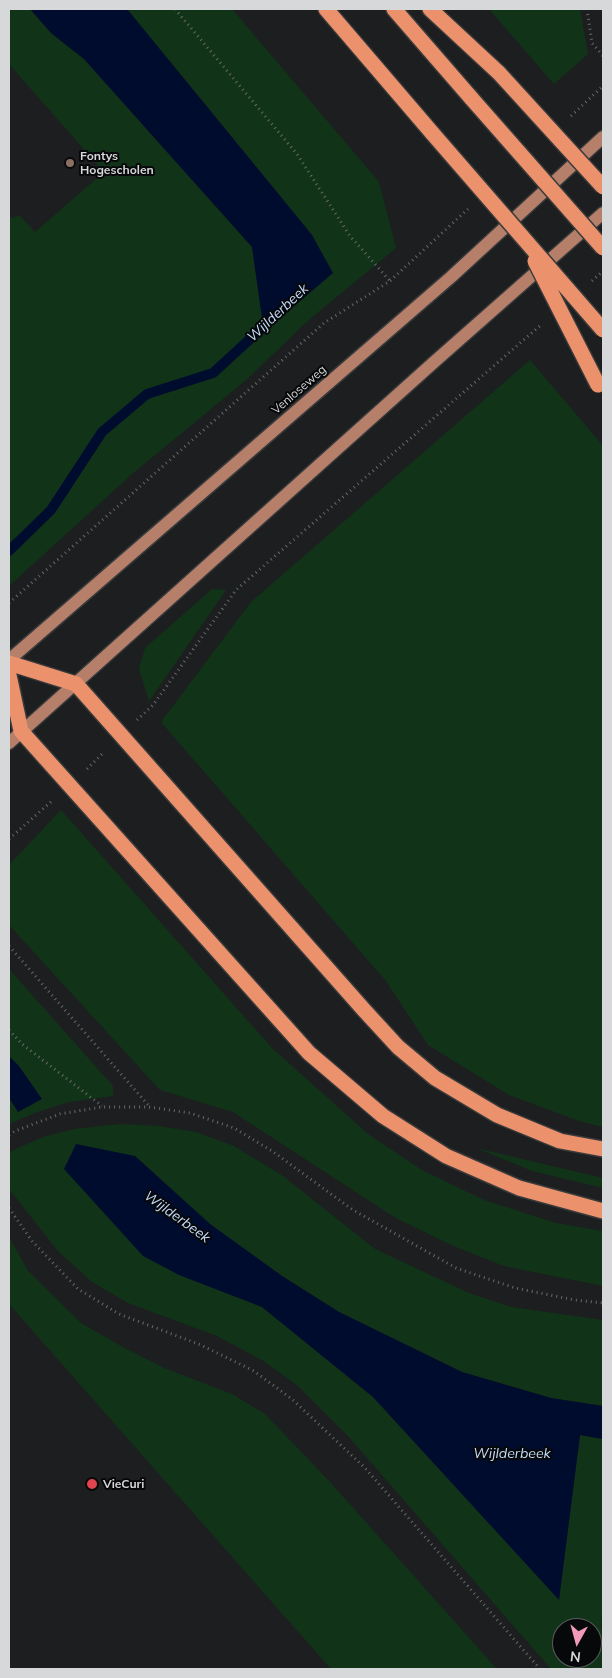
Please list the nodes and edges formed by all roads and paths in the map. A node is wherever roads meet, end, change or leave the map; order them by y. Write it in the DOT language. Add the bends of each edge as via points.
graph roads {
  1 [pos="175,9"];
  2 [pos="326,9"];
  3 [pos="394,9"];
  4 [pos="430,9"];
  5 [pos="587,9"];
  6 [pos="603,56"];
  7 [pos="603,86"];
  8 [pos="568,118"];
  9 [pos="603,137"];
  10 [pos="603,187"];
  11 [pos="471,207"];
  12 [pos="603,213"];
  13 [pos="524,239"];
  14 [pos="603,248"];
  15 [pos="603,271"];
  16 [pos="390,281"];
  17 [pos="588,284"];
  18 [pos="543,323"];
  19 [pos="603,330"];
  20 [pos="601,389"];
  21 [pos="9,603"];
  22 [pos="9,661"];
  23 [pos="9,675"];
  24 [pos="76,684"];
  25 [pos="21,731"];
  26 [pos="121,736"];
  27 [pos="9,744"];
  28 [pos="69,786"];
  29 [pos="9,840"];
  30 [pos="9,946"];
  31 [pos="9,1030"];
  32 [pos="102,1107"];
  33 [pos="149,1107"];
  34 [pos="9,1135"];
  35 [pos="603,1149"];
  36 [pos="9,1208"];
  37 [pos="603,1211"];
  38 [pos="603,1303"];
  39 [pos="540,1669"];
  1 -- 16 [label="path" via="297,154 350,236"];
  2 -- 13 [label="highway, bridge"];
  3 -- 14 [label="highway, bridge"];
  4 -- 10 [label="highway, bridge" via="500,73"];
  5 -- 6 [label="path" via="592,43"];
  7 -- 8 [label="path"];
  9 -- 22 [label="main road, Venloseweg" via="451,278"];
  11 -- 16 [label="path"];
  12 -- 24 [label="main road"];
  13 -- 19 [label="highway, bridge"];
  13 -- 20 [label="highway, bridge"];
  15 -- 17 [label="path"];
  16 -- 21 [label="path" via="324,324"];
  18 -- 26 [label="path" via="236,590 152,705"];
  22 -- 24 [label="highway"];
  23 -- 25 [label="highway"];
  24 -- 25 [label="main road"];
  24 -- 26 [label="highway"];
  25 -- 27 [label="main road"];
  25 -- 28 [label="highway"];
  26 -- 28 [label="path"];
  26 -- 35 [label="highway" via="364,1010 398,1047 427,1072 497,1115 560,1141"];
  28 -- 29 [label="path"];
  28 -- 37 [label="highway" via="309,1053 383,1116 446,1156 519,1188"];
  30 -- 33 [label="path"];
  31 -- 32 [label="path"];
  32 -- 33 [label="path"];
  32 -- 34 [label="path" via="60,1114"];
  33 -- 38 [label="path" via="190,1113 234,1128 272,1151 353,1210 456,1268 515,1288"];
  36 -- 39 [label="path" via="32,1241 78,1289 118,1314 201,1346 254,1371 293,1400 366,1468"];
}
